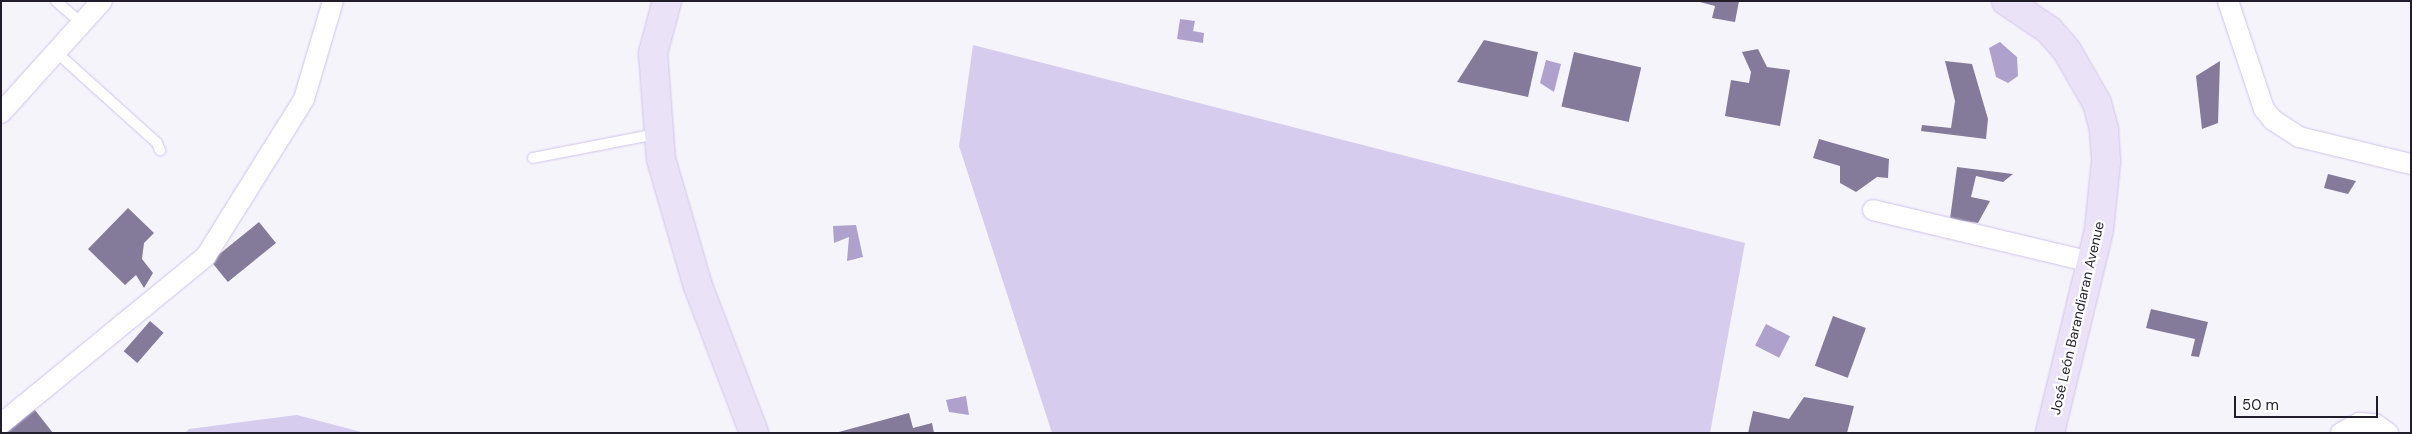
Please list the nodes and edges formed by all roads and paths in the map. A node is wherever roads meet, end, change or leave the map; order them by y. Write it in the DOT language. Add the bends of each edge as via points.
graph roads {
  1 [pos="56,1"];
  2 [pos="102,1"];
  3 [pos="333,1"];
  4 [pos="666,1"];
  5 [pos="2006,1"];
  6 [pos="2228,1"];
  7 [pos="82,24"];
  8 [pos="55,51"];
  9 [pos="1,113"];
  10 [pos="657,134"];
  11 [pos="160,150"];
  12 [pos="533,158"];
  13 [pos="2411,164"];
  14 [pos="1873,210"];
  15 [pos="2092,262"];
  16 [pos="1,424"];
  17 [pos="754,433"];
  18 [pos="2050,433"];
  19 [pos="2342,433"];
  20 [pos="2388,433"];
  1 -- 7 [label="lane"];
  2 -- 7 [label="street"];
  3 -- 16 [label="street" via="304,99 206,256"];
  4 -- 10 [label="street" via="653,53"];
  5 -- 15 [label="street, José León Barandiaran Avenue" via="2049,30 2067,51 2097,103 2106,162"];
  6 -- 13 [label="street" via="2264,109 2273,120 2299,137"];
  7 -- 8 [label="street"];
  8 -- 9 [label="street"];
  8 -- 11 [label="lane" via="157,143"];
  10 -- 12 [label="lane"];
  10 -- 17 [label="street" via="698,286"];
  14 -- 15 [label="street"];
  15 -- 18 [label="street, José León Barandiaran Avenue"];
  19 -- 20 [label="street" via="2359,423 2375,424"];
}
